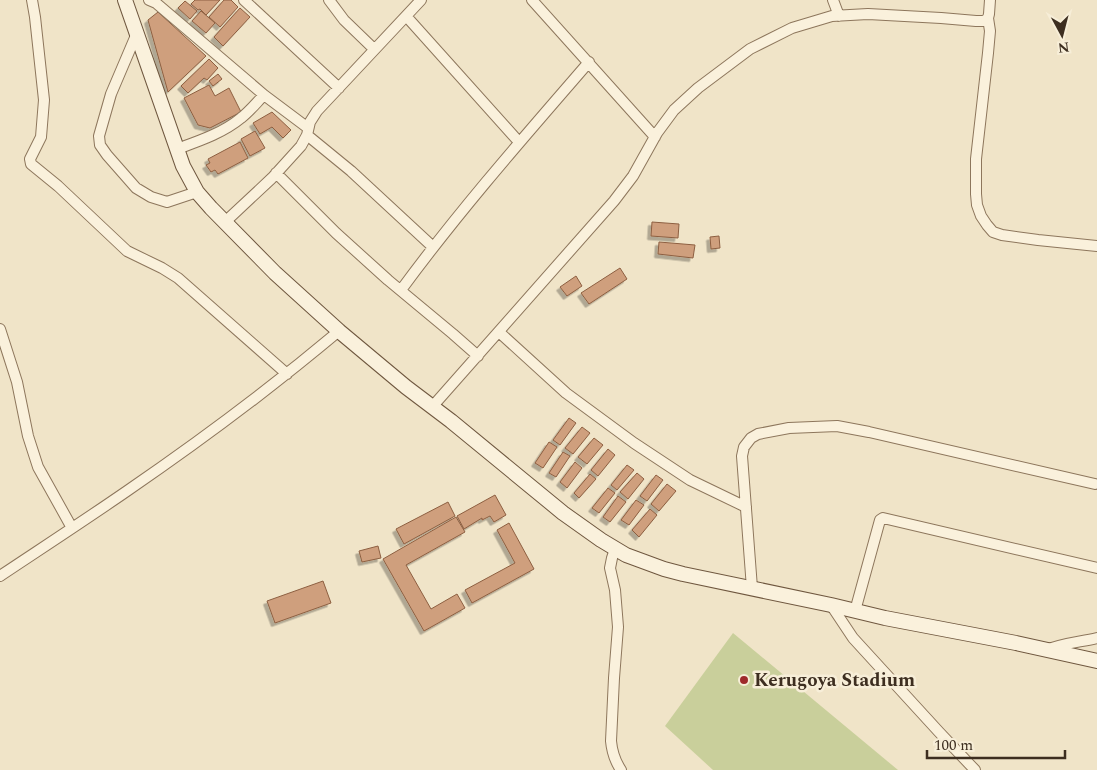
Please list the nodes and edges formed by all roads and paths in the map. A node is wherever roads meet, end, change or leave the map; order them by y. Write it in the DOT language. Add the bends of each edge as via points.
graph roads {
  1 [pos="32,0"];
  2 [pos="149,0"];
  3 [pos="244,0"];
  4 [pos="421,0"];
  5 [pos="532,0"];
  6 [pos="833,0"];
  7 [pos="990,0"];
  8 [pos="128,1"];
  9 [pos="333,1"];
  10 [pos="406,16"];
  11 [pos="838,16"];
  12 [pos="988,18"];
  13 [pos="137,32"];
  14 [pos="374,49"];
  15 [pos="588,62"];
  16 [pos="339,88"];
  17 [pos="264,95"];
  18 [pos="308,132"];
  19 [pos="655,137"];
  20 [pos="519,142"];
  21 [pos="177,149"];
  22 [pos="276,173"];
  23 [pos="197,192"];
  24 [pos="225,222"];
  25 [pos="1097,246"];
  26 [pos="433,247"];
  27 [pos="401,290"];
  28 [pos="0,329"];
  29 [pos="339,331"];
  30 [pos="499,332"];
  31 [pos="478,356"];
  32 [pos="287,374"];
  33 [pos="432,407"];
  34 [pos="1095,484"];
  35 [pos="746,507"];
  36 [pos="72,528"];
  37 [pos="615,549"];
  38 [pos="1097,568"];
  39 [pos="0,576"];
  40 [pos="752,588"];
  41 [pos="831,605"];
  42 [pos="855,611"];
  43 [pos="1097,638"];
  44 [pos="1046,650"];
  45 [pos="1097,661"];
  46 [pos="620,770"];
  47 [pos="975,770"];
  1 -- 32 [label="street" via="44,100 41,137 30,159 31,164 127,250 178,278"];
  2 -- 17 [label="street"];
  3 -- 16 [label="street"];
  4 -- 10 [label="street"];
  5 -- 15 [label="street"];
  6 -- 11 [label="street"];
  7 -- 12 [label="street"];
  8 -- 13 [label="main road"];
  9 -- 14 [label="street" via="344,20"];
  10 -- 14 [label="street"];
  10 -- 20 [label="street"];
  11 -- 12 [label="street" via="868,14 976,21"];
  11 -- 19 [label="street" via="792,28 750,49 674,110"];
  12 -- 25 [label="street" via="990,31 976,160 976,194 981,216 993,232 1002,235"];
  13 -- 21 [label="main road"];
  13 -- 23 [label="street" via="111,94 99,136 100,145 136,188 151,197 170,202"];
  14 -- 16 [label="street"];
  15 -- 19 [label="street"];
  15 -- 20 [label="street"];
  16 -- 18 [label="street" via="317,111"];
  17 -- 18 [label="street"];
  17 -- 21 [label="street" via="225,129"];
  18 -- 22 [label="street" via="301,146"];
  18 -- 26 [label="street"];
  19 -- 30 [label="street" via="633,176 614,201"];
  20 -- 26 [label="street"];
  21 -- 23 [label="main road"];
  22 -- 24 [label="street"];
  22 -- 27 [label="street" via="336,233"];
  23 -- 24 [label="main road"];
  24 -- 29 [label="main road"];
  26 -- 27 [label="street"];
  27 -- 31 [label="street"];
  28 -- 36 [label="street" via="38,467"];
  29 -- 32 [label="street"];
  29 -- 33 [label="main road"];
  30 -- 31 [label="street"];
  30 -- 35 [label="street" via="566,393 634,443 690,480"];
  31 -- 33 [label="street"];
  32 -- 36 [label="street" via="214,430"];
  33 -- 37 [label="main road" via="563,513"];
  34 -- 35 [label="street" via="849,428 789,428 758,434 744,448"];
  35 -- 40 [label="street"];
  36 -- 39 [label="street"];
  37 -- 40 [label="main road" via="664,569"];
  37 -- 46 [label="street" via="610,568 618,627 611,741"];
  38 -- 42 [label="street" via="883,518"];
  40 -- 41 [label="main road"];
  41 -- 42 [label="main road"];
  41 -- 47 [label="street" via="853,638"];
  42 -- 44 [label="main road"];
  43 -- 44 [label="street"];
  44 -- 45 [label="main road"];
}
